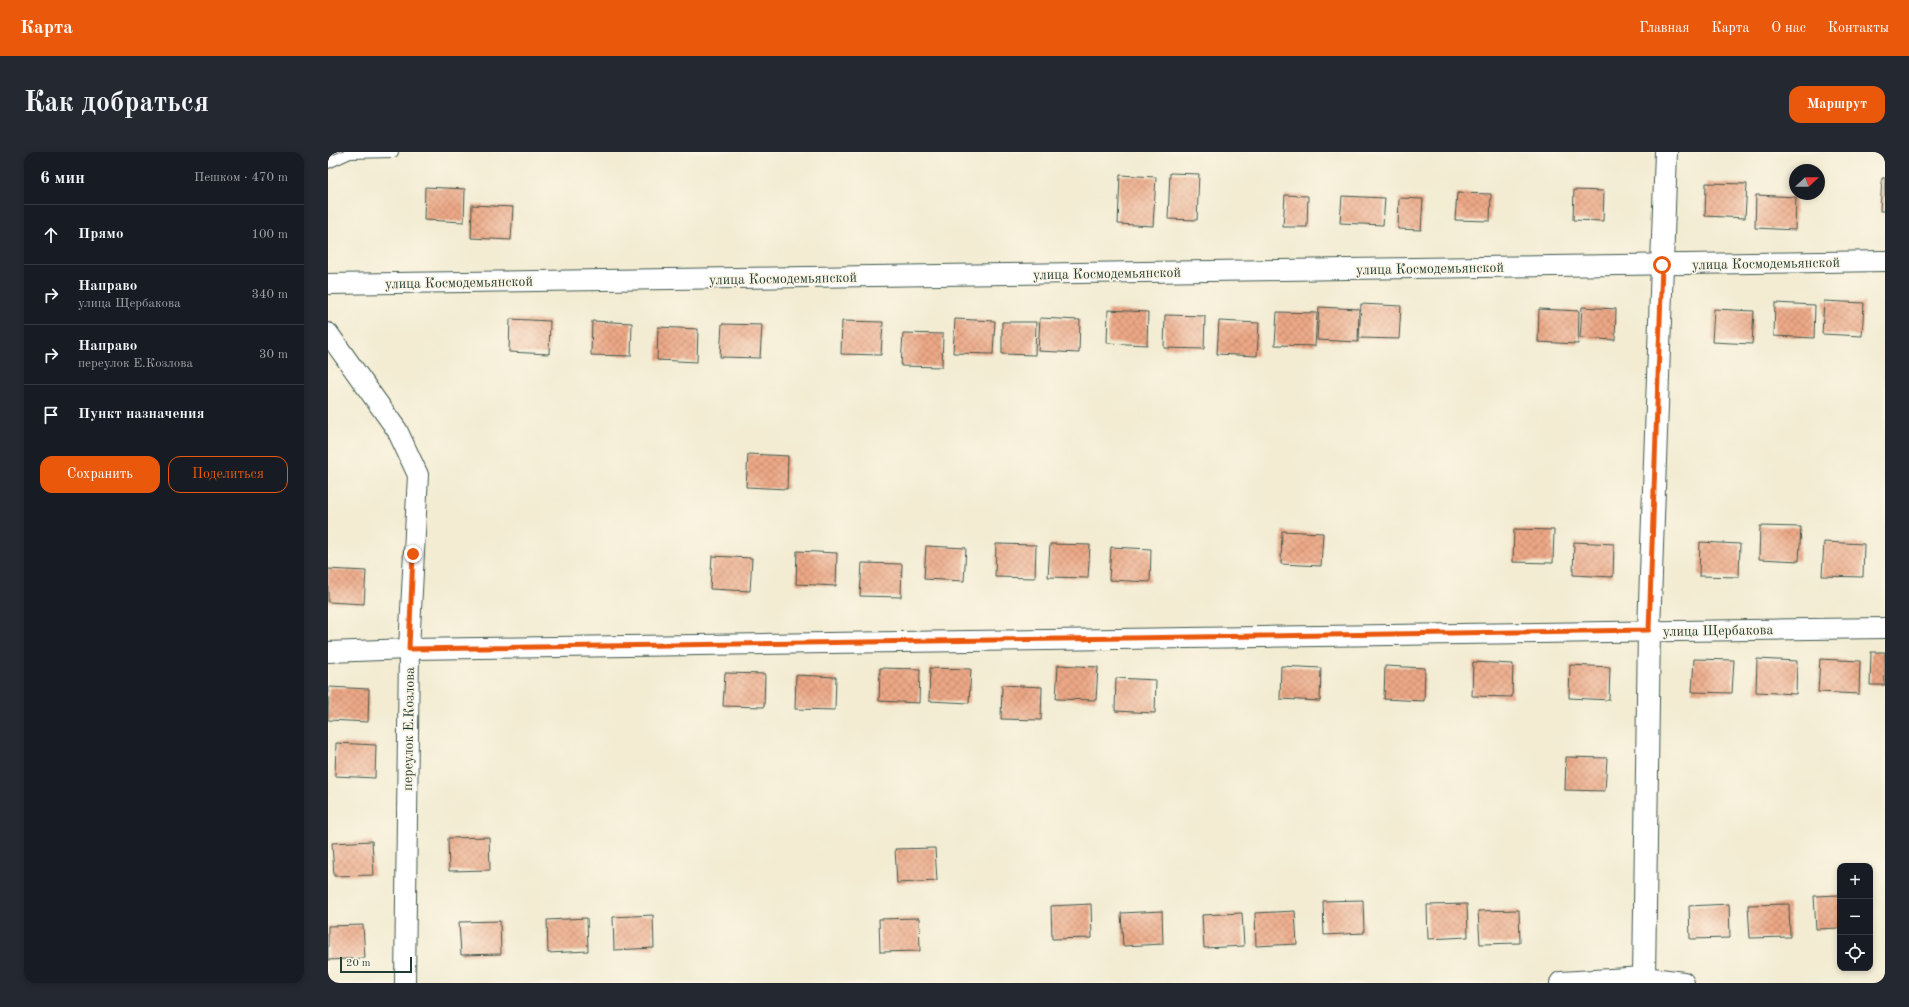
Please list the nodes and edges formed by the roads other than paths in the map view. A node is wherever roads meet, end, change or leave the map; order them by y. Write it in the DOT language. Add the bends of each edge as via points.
graph roads {
  1 [pos="393,152"];
  2 [pos="1666,152"];
  3 [pos="328,163"];
  4 [pos="1885,261"];
  5 [pos="1662,265"];
  6 [pos="328,284"];
  7 [pos="328,333"];
  8 [pos="1885,628"];
  9 [pos="1649,630"];
  10 [pos="409,649"];
  11 [pos="328,652"];
  12 [pos="1644,981"];
  13 [pos="405,983"];
  14 [pos="1561,983"];
  15 [pos="1566,983"];
  16 [pos="1683,983"];
  1 -- 3 [label="lane" via="350,153"];
  2 -- 5 [label="street"];
  4 -- 5 [label="street, улица Космодемьянской"];
  5 -- 6 [label="street, улица Космодемьянской"];
  5 -- 9 [label="street"];
  7 -- 10 [label="street, переулок Е.Козлова" via="397,430 418,475"];
  8 -- 9 [label="street, улица Щербакова"];
  9 -- 10 [label="street, улица Щербакова"];
  9 -- 12 [label="street"];
  10 -- 11 [label="street, улица Щербакова"];
  10 -- 13 [label="street, переулок Е.Козлова"];
  12 -- 15 [label="street"];
  12 -- 16 [label="street"];
  14 -- 15 [label="street"];
}
